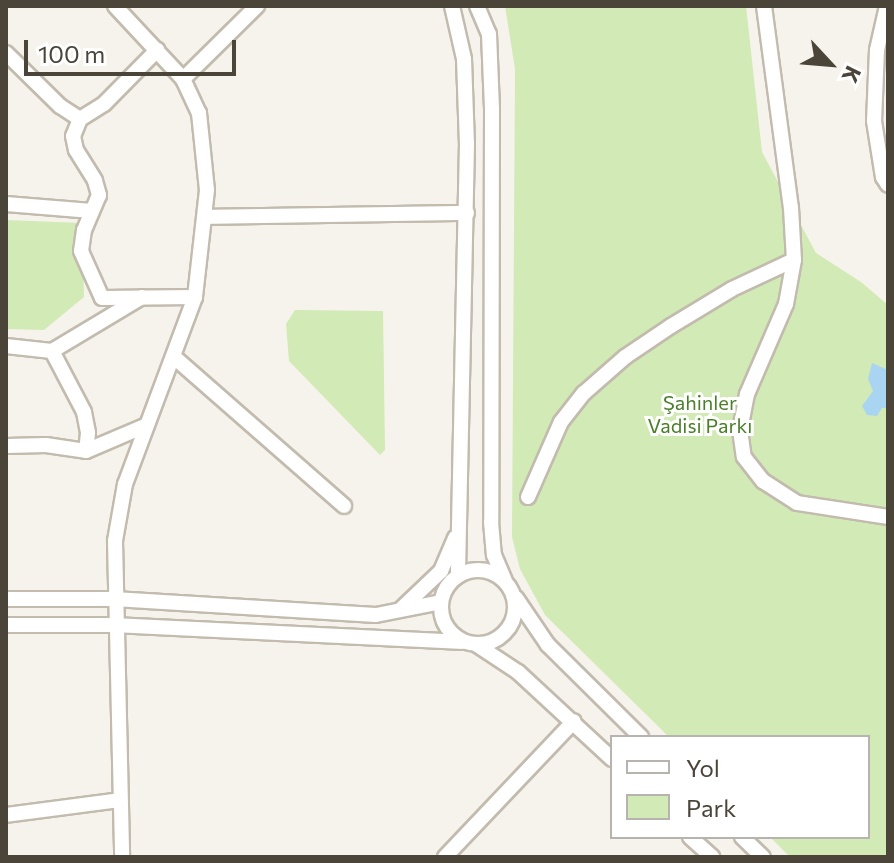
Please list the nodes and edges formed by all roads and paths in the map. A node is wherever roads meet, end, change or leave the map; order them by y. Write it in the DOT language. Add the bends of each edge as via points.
graph roads {
  1 [pos="115,6"];
  2 [pos="257,6"];
  3 [pos="452,6"];
  4 [pos="477,6"];
  5 [pos="764,6"];
  6 [pos="887,6"];
  7 [pos="157,50"];
  8 [pos="6,53"];
  9 [pos="183,79"];
  10 [pos="80,119"];
  11 [pos="888,185"];
  12 [pos="6,204"];
  13 [pos="92,211"];
  14 [pos="467,213"];
  15 [pos="205,217"];
  16 [pos="794,260"];
  17 [pos="146,295"];
  18 [pos="195,297"];
  19 [pos="6,346"];
  20 [pos="52,351"];
  21 [pos="174,357"];
  22 [pos="147,425"];
  23 [pos="6,446"];
  24 [pos="86,451"];
  25 [pos="528,497"];
  26 [pos="344,506"];
  27 [pos="888,517"];
  28 [pos="459,531"];
  29 [pos="458,576"];
  30 [pos="505,581"];
  31 [pos="514,596"];
  32 [pos="6,599"];
  33 [pos="114,599"];
  34 [pos="441,602"];
  35 [pos="400,610"];
  36 [pos="6,625"];
  37 [pos="115,625"];
  38 [pos="462,642"];
  39 [pos="477,645"];
  40 [pos="574,721"];
  41 [pos="639,735"];
  42 [pos="610,757"];
  43 [pos="120,800"];
  44 [pos="6,815"];
  45 [pos="692,839"];
  46 [pos="744,839"];
  47 [pos="122,857"];
  48 [pos="445,857"];
  49 [pos="712,857"];
  50 [pos="763,857"];
  1 -- 7 [label="street"];
  2 -- 9 [label="street"];
  3 -- 14 [label="street" via="464,59"];
  4 -- 30 [label="street" via="489,34 492,109 491,522 494,555"];
  5 -- 16 [label="street"];
  6 -- 11 [label="street" via="877,50 874,121"];
  7 -- 9 [label="street"];
  7 -- 10 [label="street" via="104,104"];
  8 -- 10 [label="street"];
  9 -- 15 [label="street" via="199,113"];
  10 -- 13 [label="street" via="73,136 99,195"];
  12 -- 13 [label="street"];
  13 -- 17 [label="street" via="81,251 102,298"];
  14 -- 15 [label="street"];
  14 -- 28 [label="street"];
  15 -- 18 [label="street"];
  16 -- 25 [label="street" via="671,326 584,393 561,422"];
  16 -- 27 [label="street" via="786,304 747,394 740,430 744,457 763,481 797,503"];
  17 -- 18 [label="street"];
  17 -- 20 [label="street"];
  18 -- 21 [label="street"];
  19 -- 20 [label="street"];
  20 -- 24 [label="street" via="84,412"];
  21 -- 22 [label="street"];
  21 -- 26 [label="street"];
  22 -- 24 [label="street"];
  22 -- 33 [label="street" via="125,484 115,541"];
  23 -- 24 [label="street"];
  28 -- 29 [label="street"];
  28 -- 35 [label="street" via="441,571"];
  29 -- 30 [label="street" via="471,569"];
  29 -- 34 [label="street"];
  30 -- 31 [label="street"];
  31 -- 39 [label="street" via="513,623 505,635"];
  31 -- 41 [label="street" via="548,645"];
  32 -- 33 [label="street"];
  33 -- 35 [label="street" via="376,615"];
  33 -- 37 [label="street"];
  34 -- 35 [label="street"];
  34 -- 38 [label="street" via="449,632"];
  36 -- 37 [label="street"];
  37 -- 38 [label="street"];
  37 -- 43 [label="street"];
  38 -- 39 [label="street"];
  39 -- 40 [label="street" via="518,672"];
  40 -- 42 [label="street"];
  40 -- 48 [label="street"];
  43 -- 44 [label="street"];
  43 -- 47 [label="street"];
  45 -- 49 [label="street"];
  46 -- 50 [label="street"];
}
